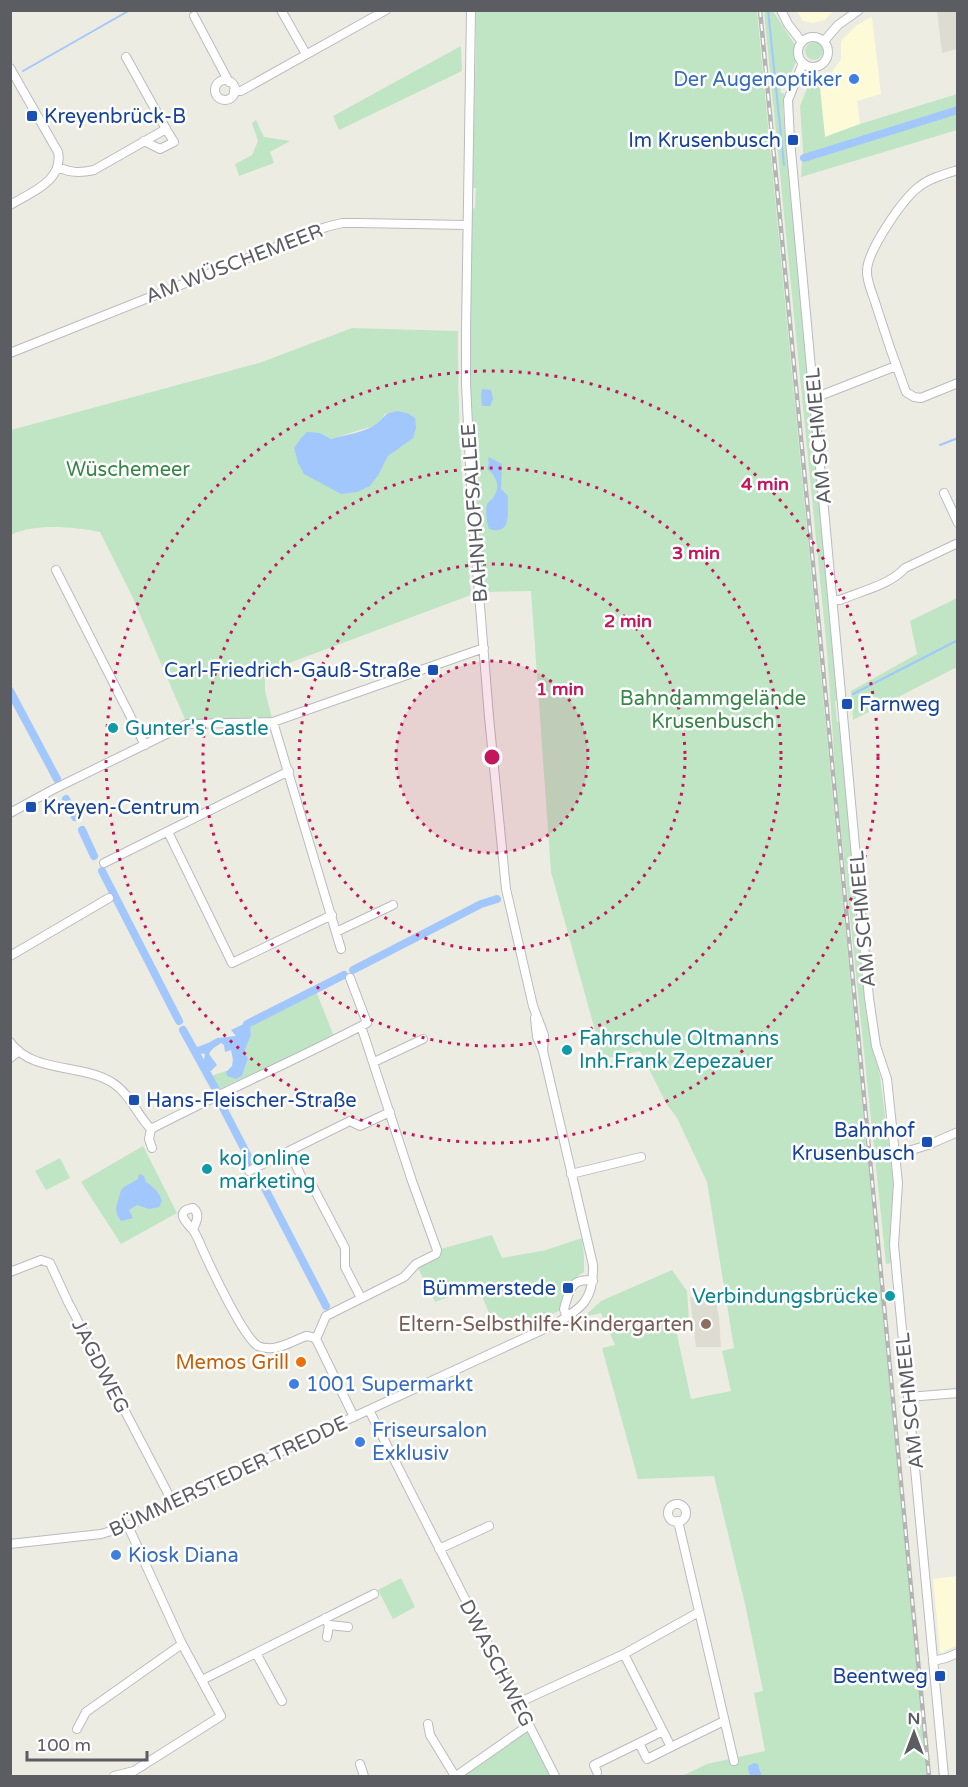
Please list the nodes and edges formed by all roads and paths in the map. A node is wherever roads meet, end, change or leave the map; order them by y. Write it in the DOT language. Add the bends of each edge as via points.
graph roads {
  1 [pos="281,10"];
  2 [pos="386,10"];
  3 [pos="471,10"];
  4 [pos="781,10"];
  5 [pos="859,10"];
  6 [pos="374,13"];
  7 [pos="194,16"];
  8 [pos="824,41"];
  9 [pos="802,42"];
  10 [pos="306,54"];
  11 [pos="126,57"];
  12 [pos="803,63"];
  13 [pos="10,68"];
  14 [pos="229,82"];
  15 [pos="234,92"];
  16 [pos="166,129"];
  17 [pos="144,141"];
  18 [pos="58,167"];
  19 [pos="957,170"];
  20 [pos="10,205"];
  21 [pos="467,225"];
  22 [pos="10,352"];
  23 [pos="896,366"];
  24 [pos="957,383"];
  25 [pos="814,396"];
  26 [pos="944,493"];
  27 [pos="957,523"];
  28 [pos="957,543"];
  29 [pos="56,570"];
  30 [pos="833,600"];
  31 [pos="484,648"];
  32 [pos="273,722"];
  33 [pos="145,745"];
  34 [pos="289,771"];
  35 [pos="10,813"];
  36 [pos="168,832"];
  37 [pos="104,863"];
  38 [pos="109,898"];
  39 [pos="393,904"];
  40 [pos="332,915"];
  41 [pos="336,932"];
  42 [pos="341,949"];
  43 [pos="10,956"];
  44 [pos="350,978"];
  45 [pos="361,1026"];
  46 [pos="423,1039"];
  47 [pos="10,1042"];
  48 [pos="20,1051"];
  49 [pos="10,1058"];
  50 [pos="374,1062"];
  51 [pos="390,1112"];
  52 [pos="152,1129"];
  53 [pos="957,1132"];
  54 [pos="152,1148"];
  55 [pos="289,1151"];
  56 [pos="895,1155"];
  57 [pos="641,1157"];
  58 [pos="249,1171"];
  59 [pos="571,1174"];
  60 [pos="193,1230"];
  61 [pos="10,1272"];
  62 [pos="592,1285"];
  63 [pos="362,1298"];
  64 [pos="567,1317"];
  65 [pos="316,1339"];
  66 [pos="957,1393"];
  67 [pos="908,1397"];
  68 [pos="369,1410"];
  69 [pos="354,1417"];
  70 [pos="174,1505"];
  71 [pos="678,1521"];
  72 [pos="128,1526"];
  73 [pos="489,1526"];
  74 [pos="10,1544"];
  75 [pos="438,1549"];
  76 [pos="374,1594"];
  77 [pos="699,1612"];
  78 [pos="327,1621"];
  79 [pos="348,1627"];
  80 [pos="327,1637"];
  81 [pos="182,1644"];
  82 [pos="256,1653"];
  83 [pos="957,1653"];
  84 [pos="624,1654"];
  85 [pos="933,1661"];
  86 [pos="202,1680"];
  87 [pos="282,1701"];
  88 [pos="518,1703"];
  89 [pos="724,1721"];
  90 [pos="428,1724"];
  91 [pos="529,1725"];
  92 [pos="77,1729"];
  93 [pos="663,1731"];
  94 [pos="639,1743"];
  95 [pos="671,1747"];
  96 [pos="734,1761"];
  97 [pos="360,1764"];
  98 [pos="597,1772"];
  99 [pos="114,1776"];
  100 [pos="364,1776"];
  101 [pos="455,1776"];
  102 [pos="555,1776"];
  103 [pos="944,1776"];
  1 -- 10 [label="street"];
  2 -- 6 [label="street"];
  3 -- 21 [label="street, BAHNHOFSALLEE"];
  4 -- 9 [label="street"];
  5 -- 8 [label="street"];
  6 -- 10 [label="street"];
  7 -- 14 [label="street"];
  8 -- 9 [label="street" via="811,36"];
  8 -- 12 [label="street" via="829,53 825,62 814,67"];
  9 -- 12 [label="street, AM SCHMEEL" via="798,55"];
  10 -- 15 [label="street"];
  11 -- 16 [label="street"];
  12 -- 25 [label="street, AM SCHMEEL" via="790,93 788,109"];
  13 -- 18 [label="street" via="58,152"];
  14 -- 15 [label="street"];
  14 -- 15 [label="street" via="218,84 217,96 229,99"];
  16 -- 17 [label="street"];
  16 -- 17 [label="street" via="174,142 160,149"];
  17 -- 18 [label="street" via="93,170 67,172"];
  18 -- 20 [label="street" via="46,184"];
  19 -- 23 [label="street" via="920,185 882,232 868,259 868,280"];
  21 -- 22 [label="street, AM WÜSCHEMEER" via="326,226"];
  21 -- 31 [label="street, BAHNHOFSALLEE" via="468,439"];
  23 -- 24 [label="street" via="906,392 914,397 921,398"];
  23 -- 25 [label="street"];
  25 -- 30 [label="street, AM SCHMEEL"];
  26 -- 27 [label="street"];
  28 -- 30 [label="street" via="905,568 899,575"];
  29 -- 33 [label="street"];
  30 -- 56 [label="street, AM SCHMEEL" via="872,1017 887,1079"];
  31 -- 32 [label="street"];
  31 -- 59 [label="street, BAHNHOFSALLEE" via="506,889 534,1012 544,1035 543,1051"];
  32 -- 33 [label="street" via="187,724"];
  32 -- 34 [label="street"];
  33 -- 35 [label="street"];
  34 -- 36 [label="street"];
  34 -- 40 [label="street"];
  36 -- 37 [label="street"];
  36 -- 40 [label="street" via="232,963"];
  38 -- 43 [label="street"];
  39 -- 41 [label="street"];
  40 -- 41 [label="street"];
  41 -- 42 [label="street"];
  44 -- 45 [label="street" via="367,1023"];
  45 -- 50 [label="street"];
  45 -- 52 [label="street"];
  46 -- 50 [label="street"];
  47 -- 48 [label="street"];
  48 -- 49 [label="street"];
  48 -- 52 [label="street" via="40,1062 113,1083"];
  50 -- 51 [label="street"];
  51 -- 55 [label="street" via="360,1126 350,1122"];
  51 -- 63 [label="street" via="437,1250 416,1263 404,1277"];
  52 -- 54 [label="street"];
  53 -- 56 [label="street"];
  55 -- 58 [label="street"];
  55 -- 63 [label="street" via="345,1248 345,1267"];
  56 -- 67 [label="street, AM SCHMEEL" via="898,1183 894,1245"];
  57 -- 59 [label="street"];
  59 -- 62 [label="street, BAHNHOFSALLEE" via="592,1265"];
  60 -- 65 [label="street" via="238,1319 254,1342 273,1348 306,1336"];
  61 -- 70 [label="street, JAGDWEG" via="41,1260 50,1263"];
  62 -- 64 [label="street, BÜMMERSTEDER TREDDE" via="582,1306"];
  62 -- 64 [label="street" via="584,1279 568,1292 564,1309"];
  63 -- 65 [label="street" via="326,1316"];
  64 -- 68 [label="street, BÜMMERSTEDER TREDDE"];
  65 -- 69 [label="street"];
  66 -- 67 [label="street"];
  67 -- 85 [label="street, AM SCHMEEL"];
  68 -- 69 [label="street, BÜMMERSTEDER TREDDE"];
  68 -- 75 [label="street, DWASCHWEG"];
  69 -- 70 [label="street, BÜMMERSTEDER TREDDE"];
  70 -- 72 [label="street, BÜMMERSTEDER TREDDE"];
  71 -- 77 [label="street"];
  72 -- 74 [label="street, BÜMMERSTEDER TREDDE" via="101,1534"];
  72 -- 81 [label="street"];
  73 -- 75 [label="street"];
  75 -- 88 [label="street, DWASCHWEG"];
  76 -- 78 [label="street"];
  77 -- 84 [label="street"];
  77 -- 89 [label="street"];
  78 -- 79 [label="street"];
  78 -- 80 [label="street"];
  78 -- 82 [label="street"];
  81 -- 86 [label="street"];
  81 -- 92 [label="street" via="86,1712"];
  82 -- 86 [label="street"];
  82 -- 87 [label="street"];
  83 -- 85 [label="street"];
  84 -- 88 [label="street"];
  84 -- 93 [label="street"];
  85 -- 103 [label="street, AM SCHMEEL"];
  86 -- 99 [label="street" via="221,1716 134,1771"];
  88 -- 91 [label="street, DWASCHWEG"];
  89 -- 95 [label="street"];
  89 -- 96 [label="street"];
  90 -- 101 [label="street" via="430,1735"];
  91 -- 101 [label="street"];
  91 -- 102 [label="street, DWASCHWEG"];
  93 -- 94 [label="street"];
  93 -- 95 [label="street"];
  94 -- 95 [label="street" via="647,1759"];
  94 -- 98 [label="street" via="594,1765"];
  97 -- 100 [label="street"];
}
